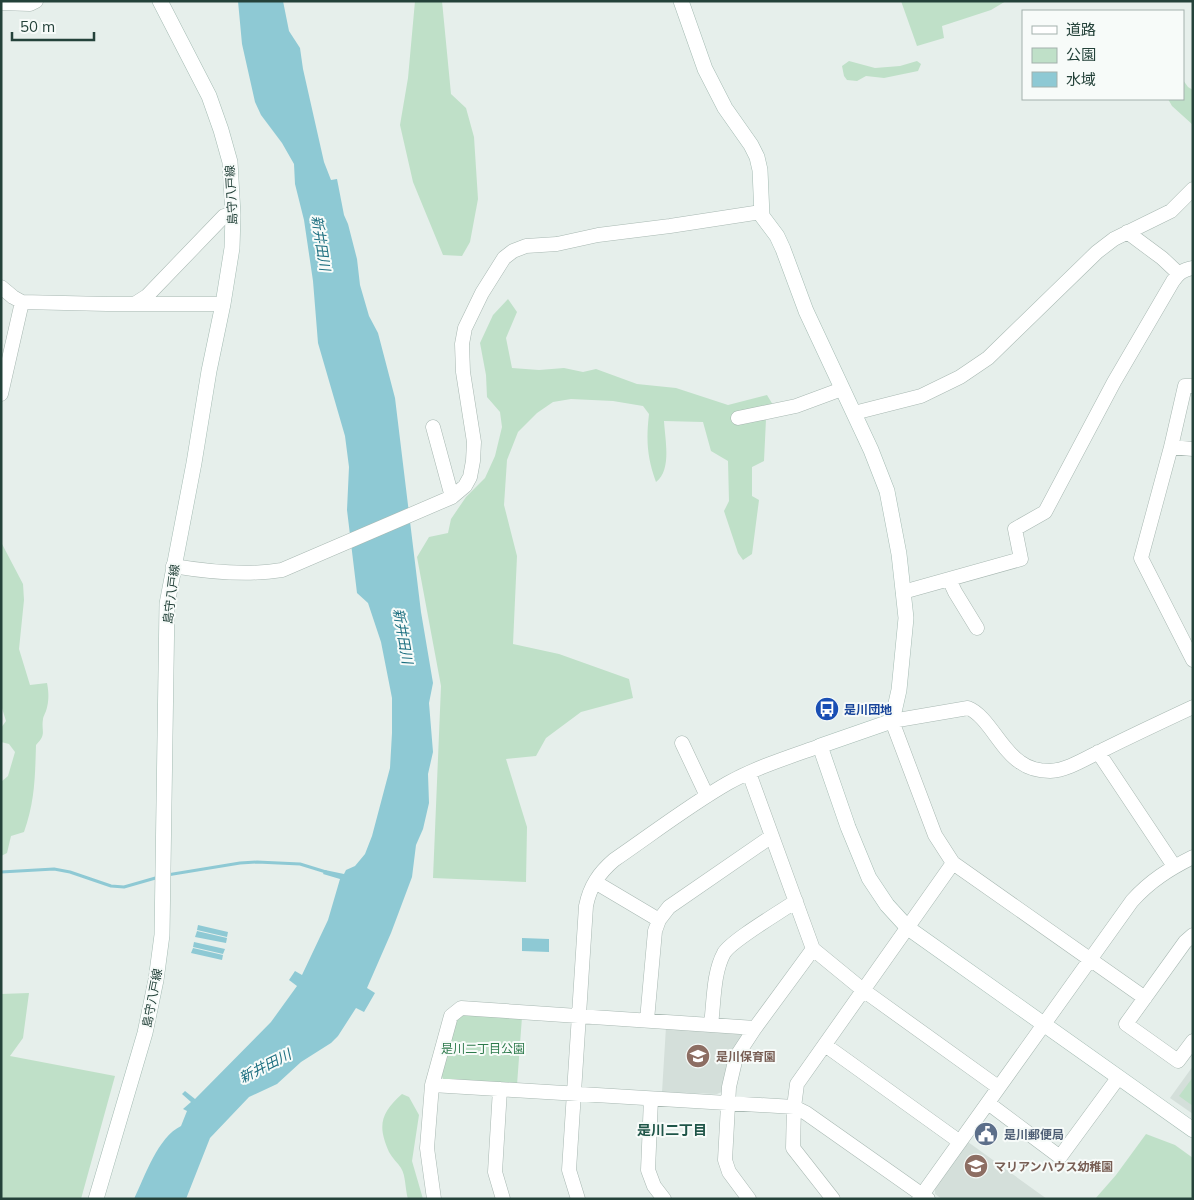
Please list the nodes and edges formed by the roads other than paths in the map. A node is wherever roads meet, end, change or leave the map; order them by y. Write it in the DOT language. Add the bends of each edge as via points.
graph roads {
  1 [pos="36,1"];
  2 [pos="160,1"];
  3 [pos="681,1"];
  4 [pos="1,3"];
  5 [pos="1193,189"];
  6 [pos="761,212"];
  7 [pos="233,215"];
  8 [pos="1127,232"];
  9 [pos="1193,268"];
  10 [pos="1178,273"];
  11 [pos="1,287"];
  12 [pos="22,302"];
  13 [pos="136,303"];
  14 [pos="223,304"];
  15 [pos="1193,386"];
  16 [pos="842,389"];
  17 [pos="1,394"];
  18 [pos="854,413"];
  19 [pos="738,418"];
  20 [pos="433,427"];
  21 [pos="1171,447"];
  22 [pos="1193,449"];
  23 [pos="452,497"];
  24 [pos="173,566"];
  25 [pos="949,579"];
  26 [pos="903,592"];
  27 [pos="977,628"];
  28 [pos="1193,660"];
  29 [pos="1193,706"];
  30 [pos="892,721"];
  31 [pos="682,743"];
  32 [pos="820,746"];
  33 [pos="1098,752"];
  34 [pos="749,773"];
  35 [pos="707,796"];
  36 [pos="772,836"];
  37 [pos="1193,857"];
  38 [pos="953,863"];
  39 [pos="1174,866"];
  40 [pos="595,882"];
  41 [pos="796,901"];
  42 [pos="659,920"];
  43 [pos="908,928"];
  44 [pos="1193,935"];
  45 [pos="813,949"];
  46 [pos="1090,960"];
  47 [pos="863,990"];
  48 [pos="1145,998"];
  49 [pos="579,1017"];
  50 [pos="647,1020"];
  51 [pos="1044,1024"];
  52 [pos="712,1025"];
  53 [pos="755,1028"];
  54 [pos="1193,1041"];
  55 [pos="825,1045"];
  56 [pos="1118,1078"];
  57 [pos="432,1085"];
  58 [pos="998,1087"];
  59 [pos="500,1089"];
  60 [pos="573,1093"];
  61 [pos="651,1099"];
  62 [pos="728,1103"];
  63 [pos="988,1103"];
  64 [pos="794,1107"];
  65 [pos="1193,1130"];
  66 [pos="960,1142"];
  67 [pos="923,1197"];
  68 [pos="96,1199"];
  69 [pos="434,1199"];
  70 [pos="503,1199"];
  71 [pos="578,1199"];
  72 [pos="664,1199"];
  73 [pos="749,1199"];
  74 [pos="833,1199"];
  1 -- 4 [label="street" via="30,4"];
  2 -- 7 [label="street, 島守八戸線" via="210,96 230,162"];
  3 -- 6 [label="street" via="705,69 757,158"];
  5 -- 8 [label="street" via="1171,211"];
  6 -- 16 [label="street" via="783,248 806,311"];
  6 -- 23 [label="street" via="526,246 513,250 504,258 465,328 463,372 474,442 473,461 470,477"];
  7 -- 13 [label="street" via="224,216 147,296"];
  7 -- 14 [label="street, 島守八戸線" via="232,248"];
  8 -- 10 [label="street"];
  8 -- 18 [label="street" via="1097,252 988,358 960,377 921,396"];
  9 -- 10 [label="street"];
  10 -- 25 [label="street" via="1114,382 1045,512 1015,530 1021,559"];
  11 -- 12 [label="street"];
  12 -- 13 [label="street"];
  12 -- 17 [label="street"];
  13 -- 14 [label="street"];
  14 -- 24 [label="street, 島守八戸線"];
  15 -- 21 [label="street" via="1185,386"];
  16 -- 18 [label="street"];
  16 -- 19 [label="street" via="796,406"];
  18 -- 26 [label="street" via="887,491 900,554"];
  20 -- 23 [label="street"];
  21 -- 22 [label="street"];
  21 -- 28 [label="street" via="1142,558"];
  23 -- 24 [label="street" via="282,570 264,573 201,571"];
  24 -- 68 [label="street, 島守八戸線" via="167,604 162,935 145,1034"];
  25 -- 26 [label="street"];
  25 -- 27 [label="street"];
  26 -- 30 [label="street" via="906,618 904,650"];
  29 -- 33 [label="street"];
  30 -- 32 [label="street"];
  30 -- 33 [label="street" via="968,708 975,711 1020,762 1038,770 1060,769"];
  30 -- 38 [label="street" via="935,836"];
  31 -- 35 [label="street"];
  32 -- 34 [label="street"];
  32 -- 43 [label="street" via="870,878 887,905"];
  33 -- 39 [label="street"];
  34 -- 35 [label="street"];
  34 -- 36 [label="street"];
  35 -- 40 [label="street" via="614,860"];
  36 -- 41 [label="street"];
  36 -- 42 [label="street" via="669,907"];
  37 -- 39 [label="street"];
  38 -- 43 [label="street"];
  38 -- 46 [label="street"];
  39 -- 46 [label="street" via="1136,896"];
  40 -- 42 [label="street"];
  40 -- 49 [label="street" via="586,906"];
  41 -- 45 [label="street"];
  41 -- 52 [label="street" via="725,952 717,972"];
  42 -- 50 [label="street" via="655,931"];
  43 -- 47 [label="street"];
  43 -- 51 [label="street"];
  44 -- 48 [label="street" via="1184,942"];
  45 -- 47 [label="street"];
  45 -- 53 [label="street"];
  46 -- 48 [label="street"];
  46 -- 51 [label="street"];
  47 -- 55 [label="street"];
  47 -- 58 [label="street"];
  48 -- 54 [label="street" via="1126,1024 1178,1061"];
  49 -- 50 [label="street"];
  49 -- 57 [label="street" via="461,1008 451,1016"];
  49 -- 60 [label="street"];
  50 -- 52 [label="street"];
  51 -- 56 [label="street"];
  51 -- 58 [label="street"];
  52 -- 53 [label="street"];
  53 -- 62 [label="street" via="736,1057"];
  55 -- 64 [label="street" via="796,1084"];
  55 -- 66 [label="street"];
  56 -- 63 [label="street" via="1060,1157"];
  56 -- 65 [label="street"];
  57 -- 59 [label="street"];
  57 -- 69 [label="street" via="426,1148"];
  58 -- 63 [label="street"];
  59 -- 60 [label="street"];
  59 -- 70 [label="street" via="495,1172"];
  60 -- 61 [label="street"];
  60 -- 71 [label="street" via="569,1170"];
  61 -- 62 [label="street"];
  61 -- 72 [label="street" via="648,1170"];
  62 -- 64 [label="street"];
  62 -- 73 [label="street" via="725,1160 729,1172"];
  63 -- 66 [label="street"];
  64 -- 67 [label="street"];
  64 -- 74 [label="street" via="793,1148"];
  66 -- 67 [label="street"];
}
